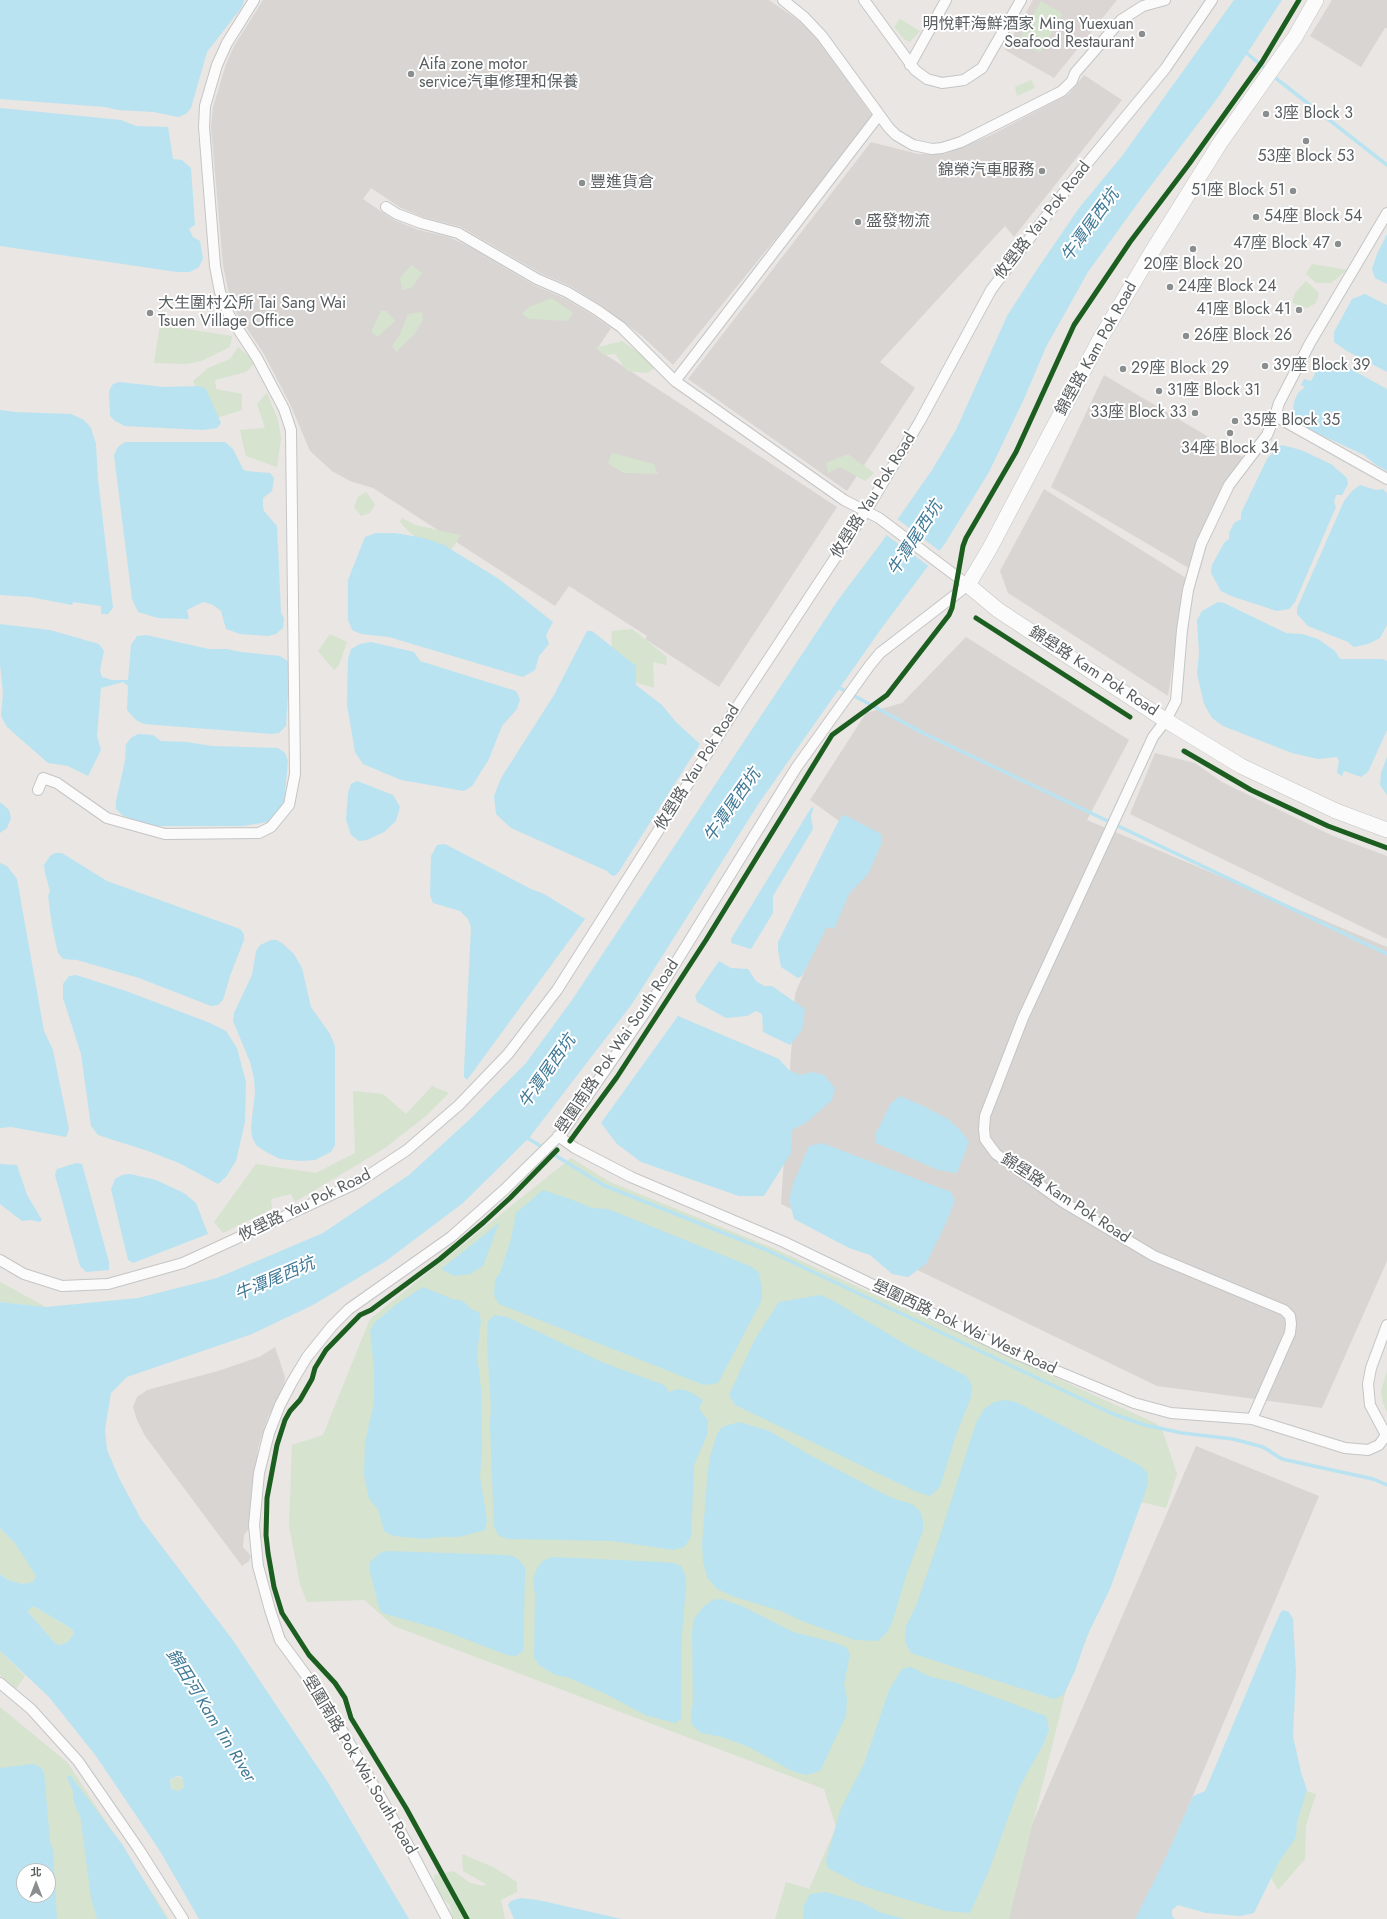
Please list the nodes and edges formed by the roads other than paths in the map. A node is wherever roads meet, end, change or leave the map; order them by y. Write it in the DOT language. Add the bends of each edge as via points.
graph roads {
  1 [pos="254,0"];
  2 [pos="783,0"];
  3 [pos="946,0"];
  4 [pos="1021,0"];
  5 [pos="1165,0"];
  6 [pos="1212,0"];
  7 [pos="1316,0"];
  8 [pos="867,1"];
  9 [pos="910,65"];
  10 [pos="879,115"];
  11 [pos="386,207"];
  12 [pos="1387,212"];
  13 [pos="675,381"];
  14 [pos="1274,416"];
  15 [pos="1387,479"];
  16 [pos="866,511"];
  17 [pos="968,585"];
  18 [pos="1166,720"];
  19 [pos="38,790"];
  20 [pos="1387,830"];
  21 [pos="558,1136"];
  22 [pos="0,1260"];
  23 [pos="1387,1325"];
  24 [pos="1252,1419"];
  25 [pos="1386,1436"];
  26 [pos="0,1683"];
  27 [pos="183,1919"];
  28 [pos="447,1919"];
  1 -- 19 [label="street" via="227,43 217,65 205,106 204,127 215,266 220,292 229,315 257,358 284,409 291,430 295,774 289,805 271,827 259,833 165,834 107,818 57,783 44,778"];
  2 -- 10 [label="street" via="822,36"];
  3 -- 9 [label="street"];
  4 -- 9 [label="street" via="985,65 976,73 964,80 942,83 927,79"];
  5 -- 10 [label="street" via="1143,6 1121,20 1062,91 952,146 932,149 913,145 896,135"];
  6 -- 16 [label="street, 攸壆路 Yau Pok Road" via="1165,69 1071,183 991,290 920,421"];
  7 -- 17 [label="street, 錦壆路 Kam Pok Road" via="1295,37 1220,143 1130,288"];
  8 -- 9 [label="street"];
  10 -- 13 [label="street"];
  11 -- 13 [label="street, 錦壆路 Kam Pok Road" via="421,223 458,233 538,279 567,292 621,327"];
  12 -- 14 [label="street" via="1310,343"];
  13 -- 16 [label="street, 錦壆路 Kam Pok Road" via="844,500"];
  14 -- 15 [label="street"];
  14 -- 18 [label="street" via="1267,435 1229,485 1201,544 1188,590 1182,630 1178,692"];
  16 -- 17 [label="street, 錦壆路 Kam Pok Road"];
  16 -- 22 [label="street, 攸壆路 Yau Pok Road" via="731,716 557,990 508,1054 459,1105 407,1150 358,1183 183,1264 108,1284 62,1286 24,1274"];
  17 -- 18 [label="street, 錦壆路 Kam Pok Road" via="998,610"];
  17 -- 21 [label="street, 壆圍南路 Pok Wai South Road" via="880,653 796,768 646,1011"];
  18 -- 20 [label="street" via="1241,766 1323,805"];
  18 -- 24 [label="street, 錦壆路 Kam Pok Road" via="1153,737 1023,1018 985,1116 985,1140 996,1154 1063,1202 1154,1256 1284,1310 1290,1316 1290,1333"];
  21 -- 24 [label="street, 壆圍西路 Pok Wai West Road" via="575,1148 631,1177 784,1242 1016,1354 1134,1403 1171,1413"];
  21 -- 28 [label="street, 壆圍南路 Pok Wai South Road" via="504,1190 451,1237 349,1309 332,1326 307,1357 280,1405 263,1452 257,1490 254,1525 258,1566 280,1640 325,1701 407,1843"];
  23 -- 25 [label="street" via="1371,1368 1368,1384 1370,1405"];
  24 -- 25 [label="street, 壆圍西路 Pok Wai West Road" via="1345,1448 1368,1450 1379,1445"];
  26 -- 27 [label="street" via="31,1709 78,1761"];
}
